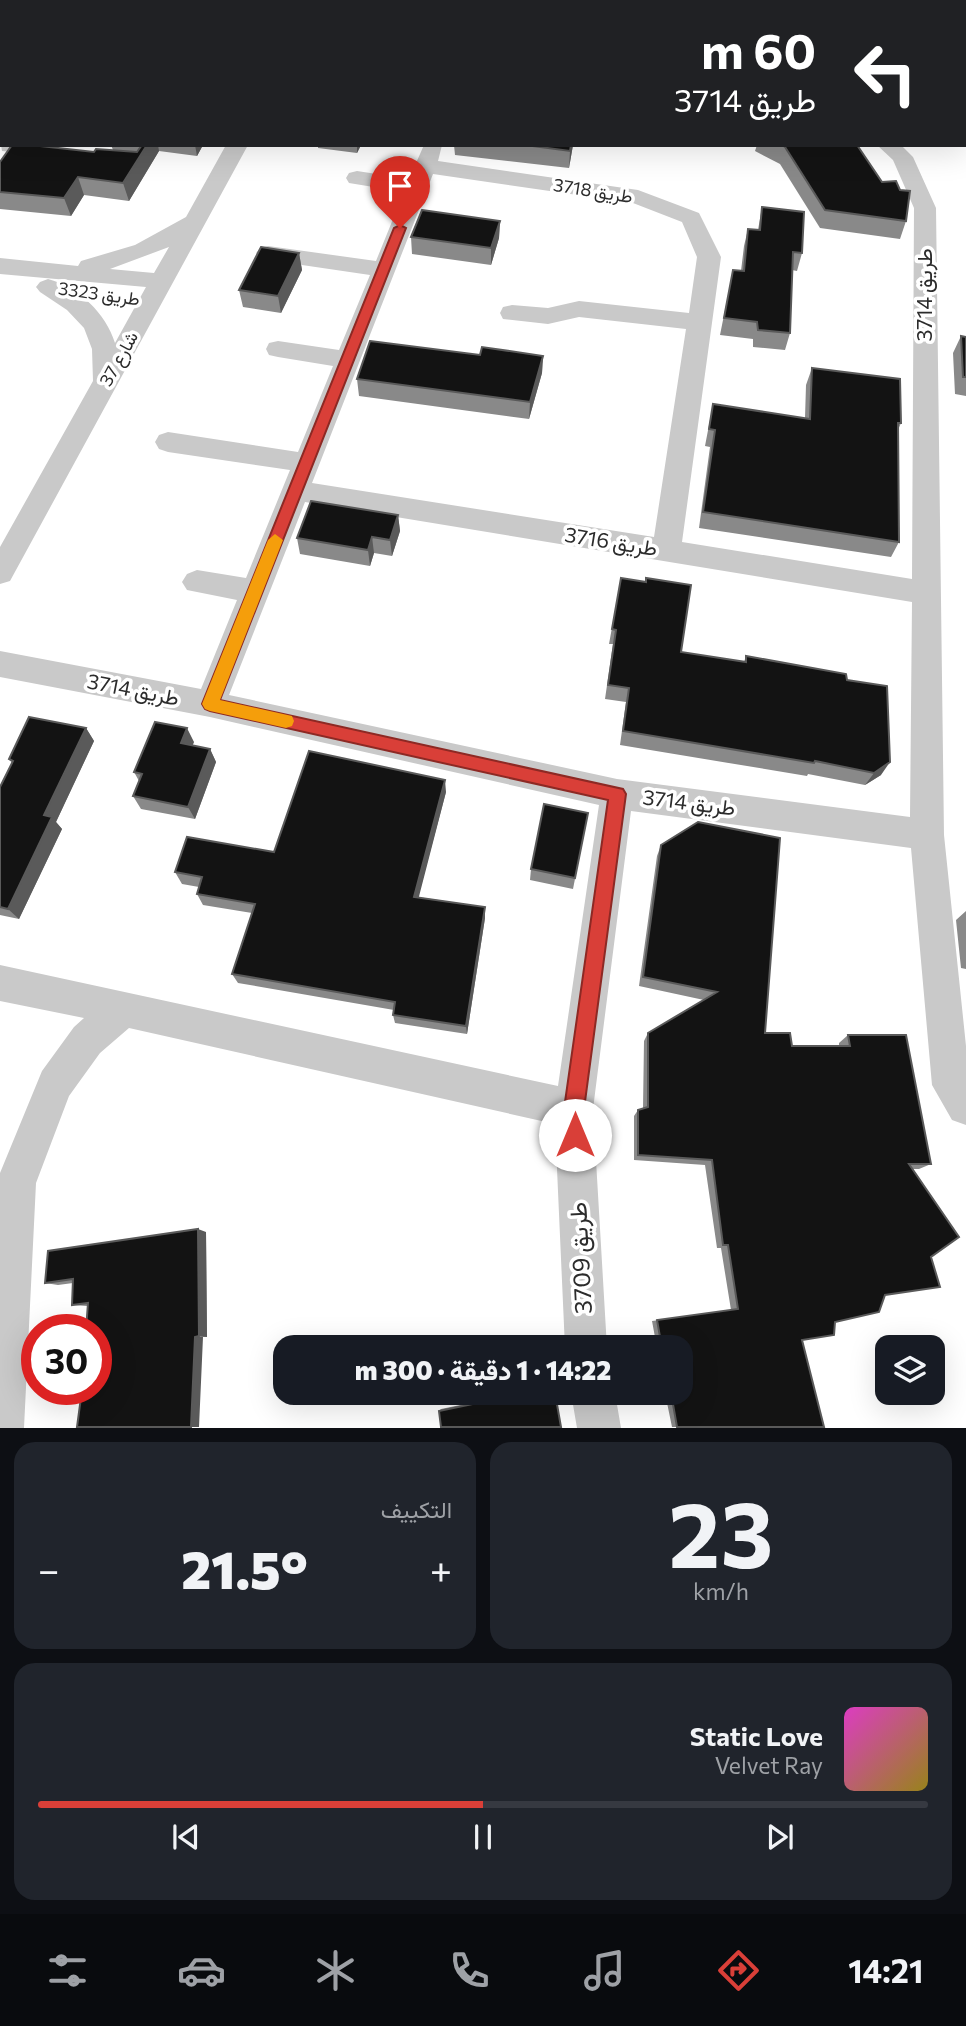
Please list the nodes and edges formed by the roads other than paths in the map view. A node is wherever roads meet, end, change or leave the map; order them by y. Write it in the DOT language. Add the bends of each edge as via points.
graph roads {
  1 [pos="236,147"];
  2 [pos="890,147"];
  3 [pos="50,148"];
  4 [pos="73,153"];
  5 [pos="425,166"];
  6 [pos="356,178"];
  7 [pos="195,219"];
  8 [pos="268,253"];
  9 [pos="0,266"];
  10 [pos="384,270"];
  11 [pos="0,277"];
  12 [pos="55,279"];
  13 [pos="157,291"];
  14 [pos="512,313"];
  15 [pos="699,322"];
  16 [pos="278,349"];
  17 [pos="347,360"];
  18 [pos="106,382"];
  19 [pos="169,442"];
  20 [pos="306,463"];
  21 [pos="295,490"];
  22 [pos="666,551"];
  23 [pos="0,573"];
  24 [pos="197,582"];
  25 [pos="255,591"];
  26 [pos="926,593"];
  27 [pos="0,664"];
  28 [pos="210,704"];
  29 [pos="617,794"];
  30 [pos="927,835"];
  31 [pos="0,983"];
  32 [pos="123,1008"];
  33 [pos="966,1106"];
  34 [pos="574,1109"];
  35 [pos="8,1179"];
  36 [pos="585,1335"];
  37 [pos="595,1405"];
  38 [pos="2,1427"];
  39 [pos="599,1427"];
  1 -- 7 [label="street, شارع 37"];
  2 -- 26 [label="street, طريق 3714" via="902,157 925,208"];
  3 -- 4 [label="street"];
  5 -- 6 [label="street, طريق 3718"];
  5 -- 10 [label="street"];
  5 -- 15 [label="street, طريق 3718" via="638,197 691,218 709,257"];
  7 -- 12 [label="street, طريق 3323" via="137,253"];
  7 -- 13 [label="street, شارع 37"];
  8 -- 10 [label="street"];
  9 -- 12 [label="street, طريق 3323"];
  10 -- 17 [label="street"];
  11 -- 12 [label="street, طريق 3323"];
  12 -- 13 [label="street, طريق 3323"];
  12 -- 18 [label="street, طريق 3323" via="96,325 108,362"];
  13 -- 18 [label="street, شارع 37"];
  14 -- 15 [label="street" via="548,316 579,309"];
  15 -- 22 [label="street, طريق 3718"];
  16 -- 17 [label="street"];
  17 -- 20 [label="street"];
  18 -- 23 [label="street, شارع 37"];
  19 -- 20 [label="street"];
  20 -- 21 [label="street"];
  21 -- 22 [label="street, طريق 3716"];
  21 -- 25 [label="street"];
  22 -- 26 [label="street, طريق 3716"];
  24 -- 25 [label="street"];
  25 -- 28 [label="street"];
  26 -- 30 [label="street, طريق 3714"];
  27 -- 28 [label="street, طريق 3714"];
  28 -- 29 [label="street, طريق 3714"];
  29 -- 30 [label="street, طريق 3714"];
  29 -- 34 [label="street, طريق 3709"];
  30 -- 33 [label="street, طريق 3714" via="951,1085"];
  31 -- 32 [label="street"];
  32 -- 34 [label="street"];
  32 -- 35 [label="street" via="87,1040 55,1084"];
  34 -- 36 [label="street, طريق 3709"];
  35 -- 38 [label="street"];
  37 -- 39 [label="street"];
}
